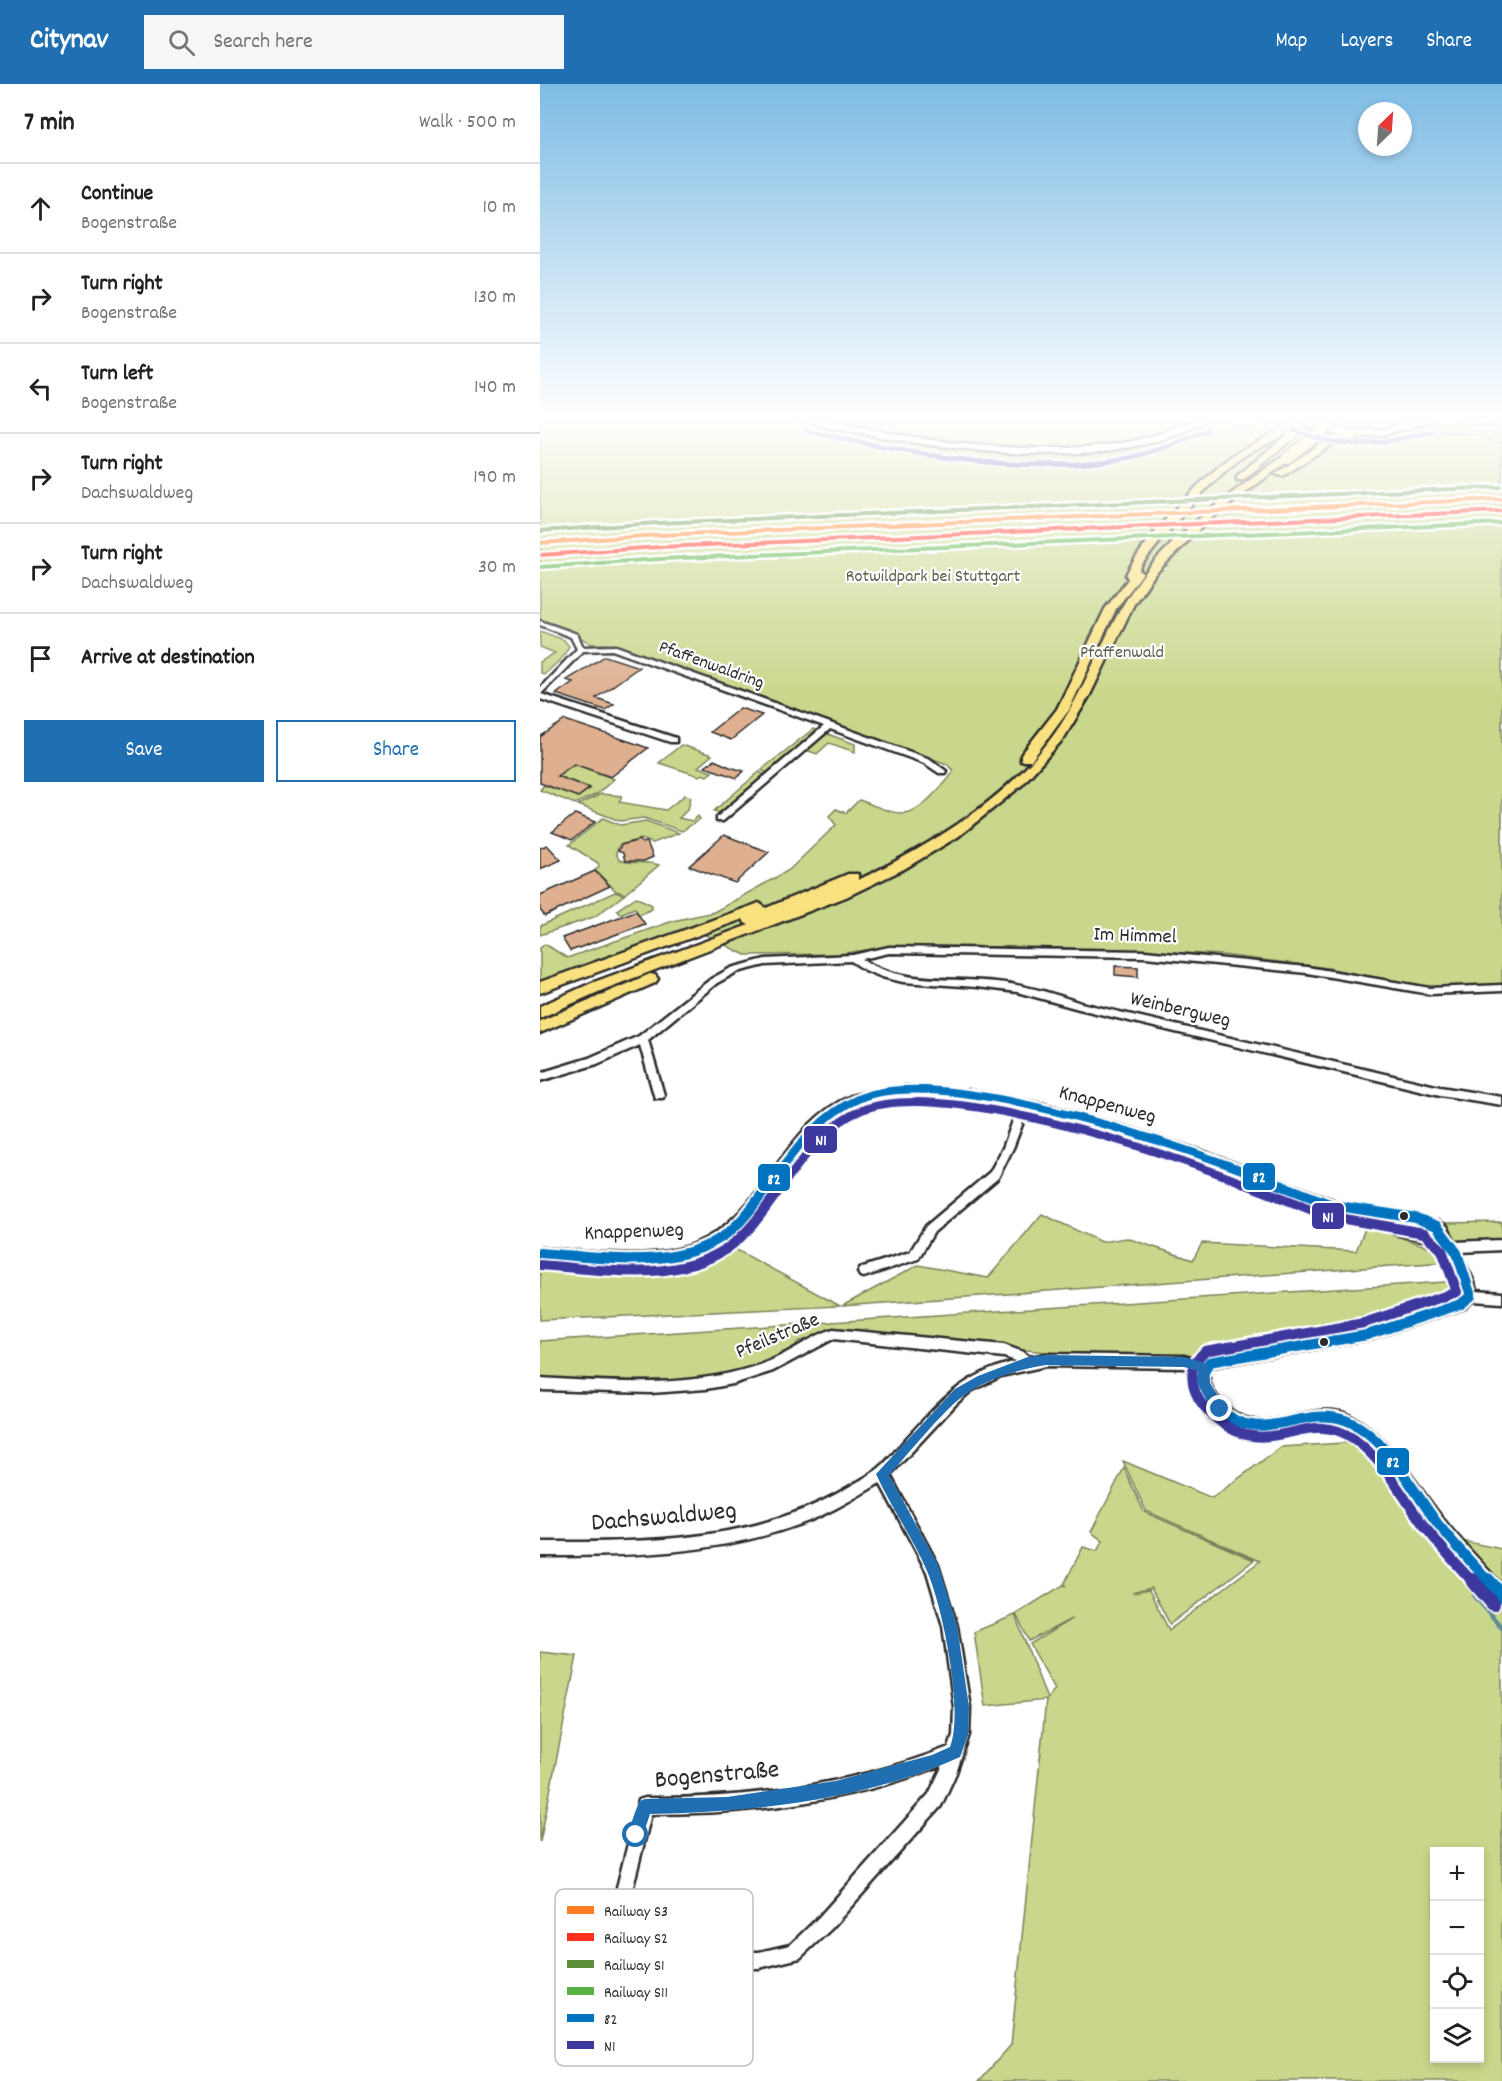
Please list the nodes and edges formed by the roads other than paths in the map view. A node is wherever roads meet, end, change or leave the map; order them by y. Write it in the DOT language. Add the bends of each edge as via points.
graph roads {
  1 [pos="1181,512"];
  2 [pos="1195,512"];
  3 [pos="1211,512"];
  4 [pos="1227,512"];
  5 [pos="1159,564"];
  6 [pos="1133,579"];
  7 [pos="540,623"];
  8 [pos="581,649"];
  9 [pos="540,694"];
  10 [pos="829,726"];
  11 [pos="673,740"];
  12 [pos="942,771"];
  13 [pos="720,819"];
  14 [pos="800,899"];
  15 [pos="770,924"];
  16 [pos="853,958"];
  17 [pos="540,988"];
  18 [pos="1502,988"];
  19 [pos="540,1000"];
  20 [pos="540,1012"];
  21 [pos="540,1027"];
  22 [pos="644,1039"];
  23 [pos="540,1077"];
  24 [pos="659,1095"];
  25 [pos="1502,1101"];
  26 [pos="1024,1105"];
  27 [pos="1502,1245"];
  28 [pos="1452,1247"];
  29 [pos="540,1253"];
  30 [pos="864,1272"];
  31 [pos="1471,1296"];
  32 [pos="1502,1298"];
  33 [pos="1028,1363"];
  34 [pos="1204,1367"];
  35 [pos="540,1384"];
  36 [pos="882,1474"];
  37 [pos="540,1549"];
  38 [pos="1499,1593"];
  39 [pos="955,1752"];
  40 [pos="625,1889"];
  41 [pos="753,1960"];
  1 -- 6 [label="highway" via="1137,563"];
  2 -- 6 [label="highway"];
  3 -- 5 [label="highway"];
  4 -- 5 [label="highway"];
  5 -- 15 [label="highway" via="1124,612 1067,726 1007,792 971,821 904,864"];
  6 -- 14 [label="highway" via="1111,609 1063,710 1018,767 981,800 927,838 865,872"];
  7 -- 8 [label="street" via="574,636"];
  8 -- 9 [label="street"];
  8 -- 10 [label="street, Pfaffenwaldring" via="613,648"];
  9 -- 11 [label="street"];
  10 -- 12 [label="street, Pfaffenwaldring" via="927,761"];
  10 -- 13 [label="street"];
  14 -- 17 [label="highway" via="793,897 644,948"];
  14 -- 19 [label="highway"];
  15 -- 20 [label="highway"];
  15 -- 21 [label="highway" via="735,949 642,982"];
  16 -- 18 [label="street, Im Himmel" via="889,950 1145,954 1307,970 1430,991"];
  16 -- 22 [label="street, Im Himmel" via="765,962 735,970 714,981"];
  16 -- 25 [label="street, Weinbergweg" via="869,970 896,979 1041,992 1091,1009 1440,1091"];
  22 -- 23 [label="street, Im Himmel" via="593,1061"];
  22 -- 24 [label="street"];
  26 -- 28 [label="street, Knappenweg" via="1152,1138 1347,1209 1435,1224 1447,1235"];
  26 -- 29 [label="street, Knappenweg" via="914,1088 854,1099 822,1119 735,1226 707,1246 682,1255 664,1256"];
  26 -- 30 [label="street" via="994,1175 930,1229 914,1256"];
  27 -- 28 [label="street"];
  28 -- 31 [label="street"];
  31 -- 32 [label="street"];
  31 -- 34 [label="street, Dachswaldweg" via="1461,1304 1367,1335 1209,1362"];
  33 -- 34 [label="street, Dachswaldweg" via="1184,1362"];
  33 -- 35 [label="street, Pfeilstraße" via="1004,1351 833,1334 776,1364 720,1380 681,1385"];
  33 -- 36 [label="street, Dachswaldweg" via="959,1393"];
  34 -- 38 [label="street" via="1204,1384 1210,1396 1236,1421 1274,1428 1312,1417 1333,1417 1365,1431 1452,1541"];
  36 -- 37 [label="street, Dachswaldweg" via="804,1518 741,1538 626,1549"];
  36 -- 39 [label="street, Bogenstraße" via="933,1570 950,1626 962,1707 961,1735"];
  39 -- 40 [label="street, Bogenstraße" via="836,1788 727,1805 645,1806"];
  39 -- 41 [label="street, Bogenstraße" via="935,1800 825,1923 794,1952"];
}
